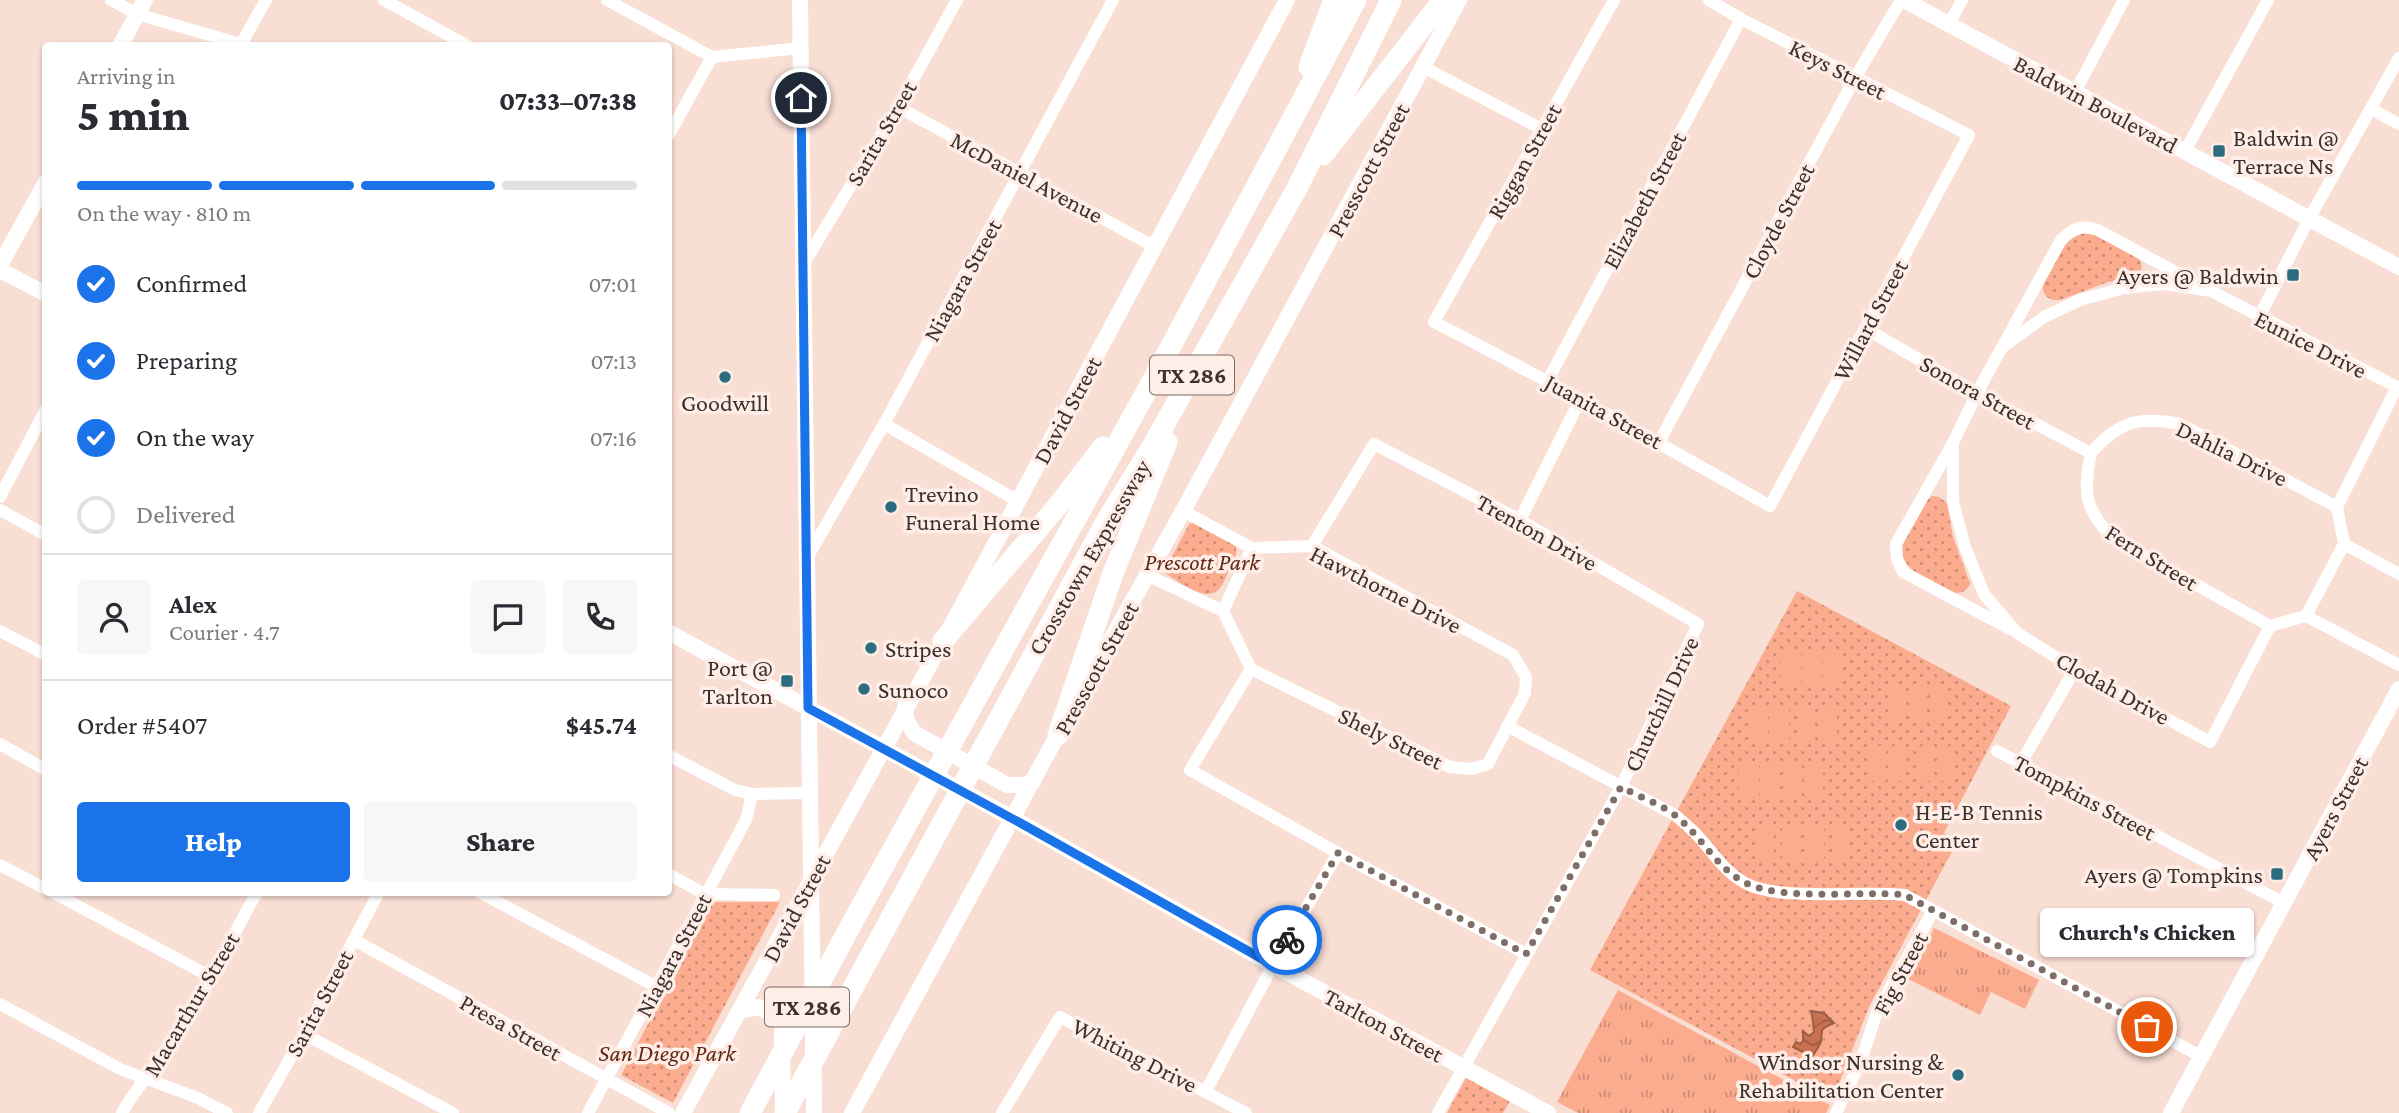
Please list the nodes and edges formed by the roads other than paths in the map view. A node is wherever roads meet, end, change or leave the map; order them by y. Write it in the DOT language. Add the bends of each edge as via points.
graph roads {
  1 [pos="111,0"];
  2 [pos="266,0"];
  3 [pos="384,0"];
  4 [pos="607,0"];
  5 [pos="800,0"];
  6 [pos="957,0"];
  7 [pos="1113,0"];
  8 [pos="1287,0"];
  9 [pos="1334,0"];
  10 [pos="1356,0"];
  11 [pos="1391,0"];
  12 [pos="1443,0"];
  13 [pos="1459,0"];
  14 [pos="1614,0"];
  15 [pos="1709,0"];
  16 [pos="1903,0"];
  17 [pos="1962,0"];
  18 [pos="2124,0"];
  19 [pos="2268,0"];
  20 [pos="141,7"];
  21 [pos="1741,19"];
  22 [pos="1949,24"];
  23 [pos="122,42"];
  24 [pos="237,42"];
  25 [pos="244,42"];
  26 [pos="461,42"];
  27 [pos="801,48"];
  28 [pos="712,57"];
  29 [pos="2399,58"];
  30 [pos="1423,67"];
  31 [pos="1855,78"];
  32 [pos="2075,92"];
  33 [pos="898,107"];
  34 [pos="2371,108"];
  35 [pos="2399,124"];
  36 [pos="672,129"];
  37 [pos="1542,129"];
  38 [pos="1969,135"];
  39 [pos="2185,151"];
  40 [pos="1276,153"];
  41 [pos="1020,173"];
  42 [pos="42,189"];
  43 [pos="1296,190"];
  44 [pos="2309,219"];
  45 [pos="1155,247"];
  46 [pos="803,265"];
  47 [pos="2399,267"];
  48 [pos="0,268"];
  49 [pos="2211,291"];
  50 [pos="42,292"];
  51 [pos="2259,317"];
  52 [pos="1434,321"];
  53 [pos="1866,329"];
  54 [pos="2004,346"];
  55 [pos="1204,355"];
  56 [pos="1548,380"];
  57 [pos="1150,384"];
  58 [pos="1977,393"];
  59 [pos="1580,400"];
  60 [pos="42,417"];
  61 [pos="884,424"];
  62 [pos="1658,443"];
  63 [pos="1953,443"];
  64 [pos="2091,453"];
  65 [pos="0,498"];
  66 [pos="1018,501"];
  67 [pos="1770,506"];
  68 [pos="2337,507"];
  69 [pos="0,510"];
  70 [pos="1183,511"];
  71 [pos="1520,520"];
  72 [pos="42,533"];
  73 [pos="2344,544"];
  74 [pos="1312,546"];
  75 [pos="1252,548"];
  76 [pos="807,559"];
  77 [pos="2399,573"];
  78 [pos="1147,575"];
  79 [pos="1223,611"];
  80 [pos="2306,615"];
  81 [pos="1699,624"];
  82 [pos="2270,626"];
  83 [pos="0,631"];
  84 [pos="2017,632"];
  85 [pos="672,634"];
  86 [pos="943,641"];
  87 [pos="42,653"];
  88 [pos="2399,665"];
  89 [pos="1251,669"];
  90 [pos="2075,669"];
  91 [pos="2399,689"];
  92 [pos="905,706"];
  93 [pos="808,708"];
  94 [pos="1507,726"];
  95 [pos="1058,735"];
  96 [pos="0,744"];
  97 [pos="882,748"];
  98 [pos="1997,751"];
  99 [pos="672,757"];
  100 [pos="2021,763"];
  101 [pos="42,768"];
  102 [pos="1033,782"];
  103 [pos="1621,787"];
  104 [pos="809,793"];
  105 [pos="752,794"];
  106 [pos="1014,819"];
  107 [pos="1338,853"];
  108 [pos="0,864"];
  109 [pos="672,876"];
  110 [pos="811,881"];
  111 [pos="42,887"];
  112 [pos="705,894"];
  113 [pos="774,895"];
  114 [pos="59,896"];
  115 [pos="255,896"];
  116 [pos="377,896"];
  117 [pos="486,896"];
  118 [pos="2284,903"];
  119 [pos="1934,911"];
  120 [pos="354,940"];
  121 [pos="1526,954"];
  122 [pos="1273,965"];
  123 [pos="211,977"];
  124 [pos="657,987"];
  125 [pos="0,1004"];
  126 [pos="740,1011"];
  127 [pos="304,1034"];
  128 [pos="2202,1057"];
  129 [pos="1463,1067"];
  130 [pos="146,1080"];
  131 [pos="605,1080"];
  132 [pos="1206,1091"];
  133 [pos="753,1106"];
  134 [pos="122,1113"];
  135 [pos="227,1113"];
  136 [pos="258,1113"];
  137 [pos="453,1113"];
  138 [pos="588,1113"];
  139 [pos="670,1113"];
  140 [pos="683,1113"];
  141 [pos="784,1113"];
  142 [pos="814,1113"];
  143 [pos="852,1113"];
  144 [pos="1002,1113"];
  145 [pos="1246,1113"];
  146 [pos="1438,1113"];
  147 [pos="1548,1113"];
  148 [pos="1836,1113"];
  149 [pos="2171,1113"];
  1 -- 20 [label="street"];
  2 -- 25 [label="street"];
  3 -- 26 [label="street"];
  4 -- 28 [label="street"];
  5 -- 27 [label="main road"];
  6 -- 33 [label="street, Sarita Street"];
  7 -- 41 [label="street, Niagara Street"];
  8 -- 45 [label="main road, David Street"];
  9 -- 40 [label="highway"];
  10 -- 40 [label="highway, Crosstown Expressway / TX 286"];
  11 -- 43 [label="highway, Crosstown Expressway / TX 286"];
  12 -- 43 [label="highway"];
  13 -- 30 [label="main road, Presscott Street"];
  14 -- 37 [label="street, Riggan Street"];
  15 -- 21 [label="street, Keys Street"];
  16 -- 22 [label="main road, Baldwin Boulevard"];
  16 -- 31 [label="street, Cloyde Street"];
  17 -- 22 [label="street"];
  18 -- 32 [label="street"];
  19 -- 39 [label="street"];
  20 -- 23 [label="main road"];
  20 -- 24 [label="street"];
  21 -- 31 [label="street, Keys Street"];
  21 -- 56 [label="street, Elizabeth Street"];
  22 -- 32 [label="main road, Baldwin Boulevard"];
  27 -- 28 [label="street"];
  27 -- 46 [label="main road"];
  28 -- 36 [label="street"];
  29 -- 34 [label="street"];
  30 -- 37 [label="street"];
  30 -- 70 [label="main road, Presscott Street"];
  31 -- 38 [label="street, Keys Street"];
  31 -- 62 [label="street, Cloyde Street"];
  32 -- 39 [label="main road, Baldwin Boulevard"];
  33 -- 41 [label="street, McDaniel Avenue"];
  33 -- 46 [label="street, Sarita Street"];
  34 -- 35 [label="street"];
  34 -- 44 [label="street"];
  37 -- 52 [label="street, Riggan Street"];
  38 -- 53 [label="street, Willard Street"];
  39 -- 44 [label="main road, Baldwin Boulevard"];
  40 -- 57 [label="highway, Crosstown Expressway / TX 286"];
  41 -- 45 [label="street, McDaniel Avenue"];
  41 -- 61 [label="street, Niagara Street"];
  42 -- 48 [label="main road"];
  43 -- 55 [label="highway, Crosstown Expressway / TX 286"];
  44 -- 47 [label="main road, Baldwin Boulevard"];
  44 -- 51 [label="street"];
  45 -- 66 [label="main road, David Street"];
  46 -- 76 [label="main road"];
  48 -- 50 [label="main road"];
  49 -- 51 [label="street, Eunice Drive"];
  49 -- 54 [label="street, Eunice Drive" via="2164,284 2124,288 2080,300 2044,317"];
  49 -- 54 [label="street" via="2083,226 2061,240"];
  51 -- 68 [label="street, Eunice Drive" via="2397,387"];
  52 -- 56 [label="street, Juanita Street"];
  53 -- 58 [label="street, Sonora Street"];
  53 -- 67 [label="street, Willard Street"];
  54 -- 58 [label="street, Eunice Drive"];
  55 -- 95 [label="highway" via="1112,576"];
  55 -- 141 [label="highway, Crosstown Expressway / TX 286" via="1108,518"];
  56 -- 59 [label="street, Juanita Street"];
  57 -- 86 [label="highway" via="1060,503"];
  57 -- 133 [label="highway, Crosstown Expressway / TX 286"];
  58 -- 63 [label="street, Clodah Drive"];
  58 -- 64 [label="street, Sonora Street"];
  59 -- 62 [label="street, Juanita Street"];
  59 -- 71 [label="street"];
  60 -- 65 [label="street"];
  61 -- 66 [label="street"];
  61 -- 76 [label="street, Niagara Street"];
  62 -- 67 [label="street, Juanita Street"];
  63 -- 84 [label="street, Clodah Drive" via="1953,502 1965,547 1984,594"];
  63 -- 84 [label="street, Clodah Drive" via="1896,544 1897,559 1903,572"];
  64 -- 68 [label="street, Dahlia Drive" via="2105,436 2128,423 2154,419 2180,424"];
  64 -- 82 [label="street, Fern Street" via="2087,498 2095,520 2113,538"];
  66 -- 86 [label="main road, David Street"];
  68 -- 73 [label="street"];
  69 -- 72 [label="street"];
  70 -- 75 [label="street"];
  70 -- 78 [label="main road, Presscott Street"];
  71 -- 74 [label="street, Trenton Drive" via="1374,444"];
  71 -- 81 [label="street, Trenton Drive"];
  73 -- 77 [label="street"];
  73 -- 80 [label="street"];
  74 -- 75 [label="street, Hawthorne Drive"];
  74 -- 94 [label="street, Hawthorne Drive" via="1513,655 1526,677 1525,692"];
  75 -- 79 [label="street"];
  76 -- 93 [label="main road"];
  78 -- 79 [label="street"];
  78 -- 95 [label="main road, Presscott Street"];
  79 -- 89 [label="street"];
  80 -- 82 [label="street"];
  80 -- 88 [label="street"];
  81 -- 103 [label="street, Churchill Drive"];
  82 -- 90 [label="street, Clodah Drive" via="2210,741"];
  83 -- 87 [label="street"];
  84 -- 90 [label="street, Clodah Drive"];
  85 -- 93 [label="main road, Tarlton Street"];
  86 -- 92 [label="main road, David Street"];
  89 -- 94 [label="street, Shely Street" via="1450,767 1472,769 1488,764"];
  89 -- 107 [label="street" via="1190,770"];
  90 -- 100 [label="street"];
  91 -- 118 [label="main road, Ayers Street"];
  92 -- 97 [label="main road, David Street"];
  92 -- 102 [label="main road" via="914,733 1007,785"];
  93 -- 97 [label="main road, Tarlton Street"];
  93 -- 104 [label="main road"];
  94 -- 103 [label="street"];
  95 -- 102 [label="main road, Presscott Street"];
  96 -- 101 [label="street"];
  97 -- 106 [label="main road, Tarlton Street"];
  97 -- 110 [label="main road, David Street"];
  98 -- 100 [label="street, Tompkins Street"];
  99 -- 105 [label="street" via="717,782"];
  100 -- 118 [label="street, Tompkins Street"];
  102 -- 106 [label="main road, Presscott Street"];
  103 -- 119 [label="street" via="1675,815 1745,883 1770,891 1905,895"];
  103 -- 121 [label="street, Churchill Drive"];
  104 -- 105 [label="street"];
  104 -- 110 [label="main road"];
  105 -- 112 [label="street, Niagara Street" via="746,820"];
  106 -- 122 [label="main road, Tarlton Street"];
  106 -- 143 [label="main road, Presscott Street"];
  107 -- 121 [label="street"];
  107 -- 122 [label="street"];
  108 -- 111 [label="street"];
  109 -- 112 [label="street"];
  110 -- 126 [label="main road, David Street"];
  110 -- 142 [label="main road"];
  112 -- 113 [label="street"];
  112 -- 124 [label="street, Niagara Street"];
  114 -- 123 [label="street"];
  115 -- 123 [label="street, Macarthur Street"];
  116 -- 120 [label="street, Sarita Street"];
  117 -- 124 [label="street"];
  118 -- 128 [label="main road, Ayers Street"];
  119 -- 128 [label="street"];
  119 -- 148 [label="street, Fig Street" via="1877,1012 1861,1062"];
  120 -- 127 [label="street, Sarita Street"];
  120 -- 131 [label="street, Presa Street"];
  121 -- 129 [label="street, Churchill Drive"];
  122 -- 129 [label="main road, Tarlton Street"];
  122 -- 132 [label="street"];
  123 -- 130 [label="street, Macarthur Street"];
  124 -- 131 [label="street, Niagara Street"];
  125 -- 130 [label="street"];
  126 -- 140 [label="main road, David Street"];
  126 -- 141 [label="main road" via="759,1007 777,1017 782,1026"];
  127 -- 136 [label="street, Sarita Street"];
  127 -- 137 [label="street"];
  128 -- 149 [label="main road, Ayers Street"];
  129 -- 146 [label="street, Churchill Drive"];
  129 -- 147 [label="main road, Tarlton Street"];
  130 -- 134 [label="street, Macarthur Street"];
  130 -- 135 [label="street"];
  131 -- 138 [label="street, Niagara Street"];
  131 -- 139 [label="street, Presa Street"];
  132 -- 144 [label="street, Whiting Drive" via="1060,1017"];
  132 -- 145 [label="street, Whiting Drive"];
}
